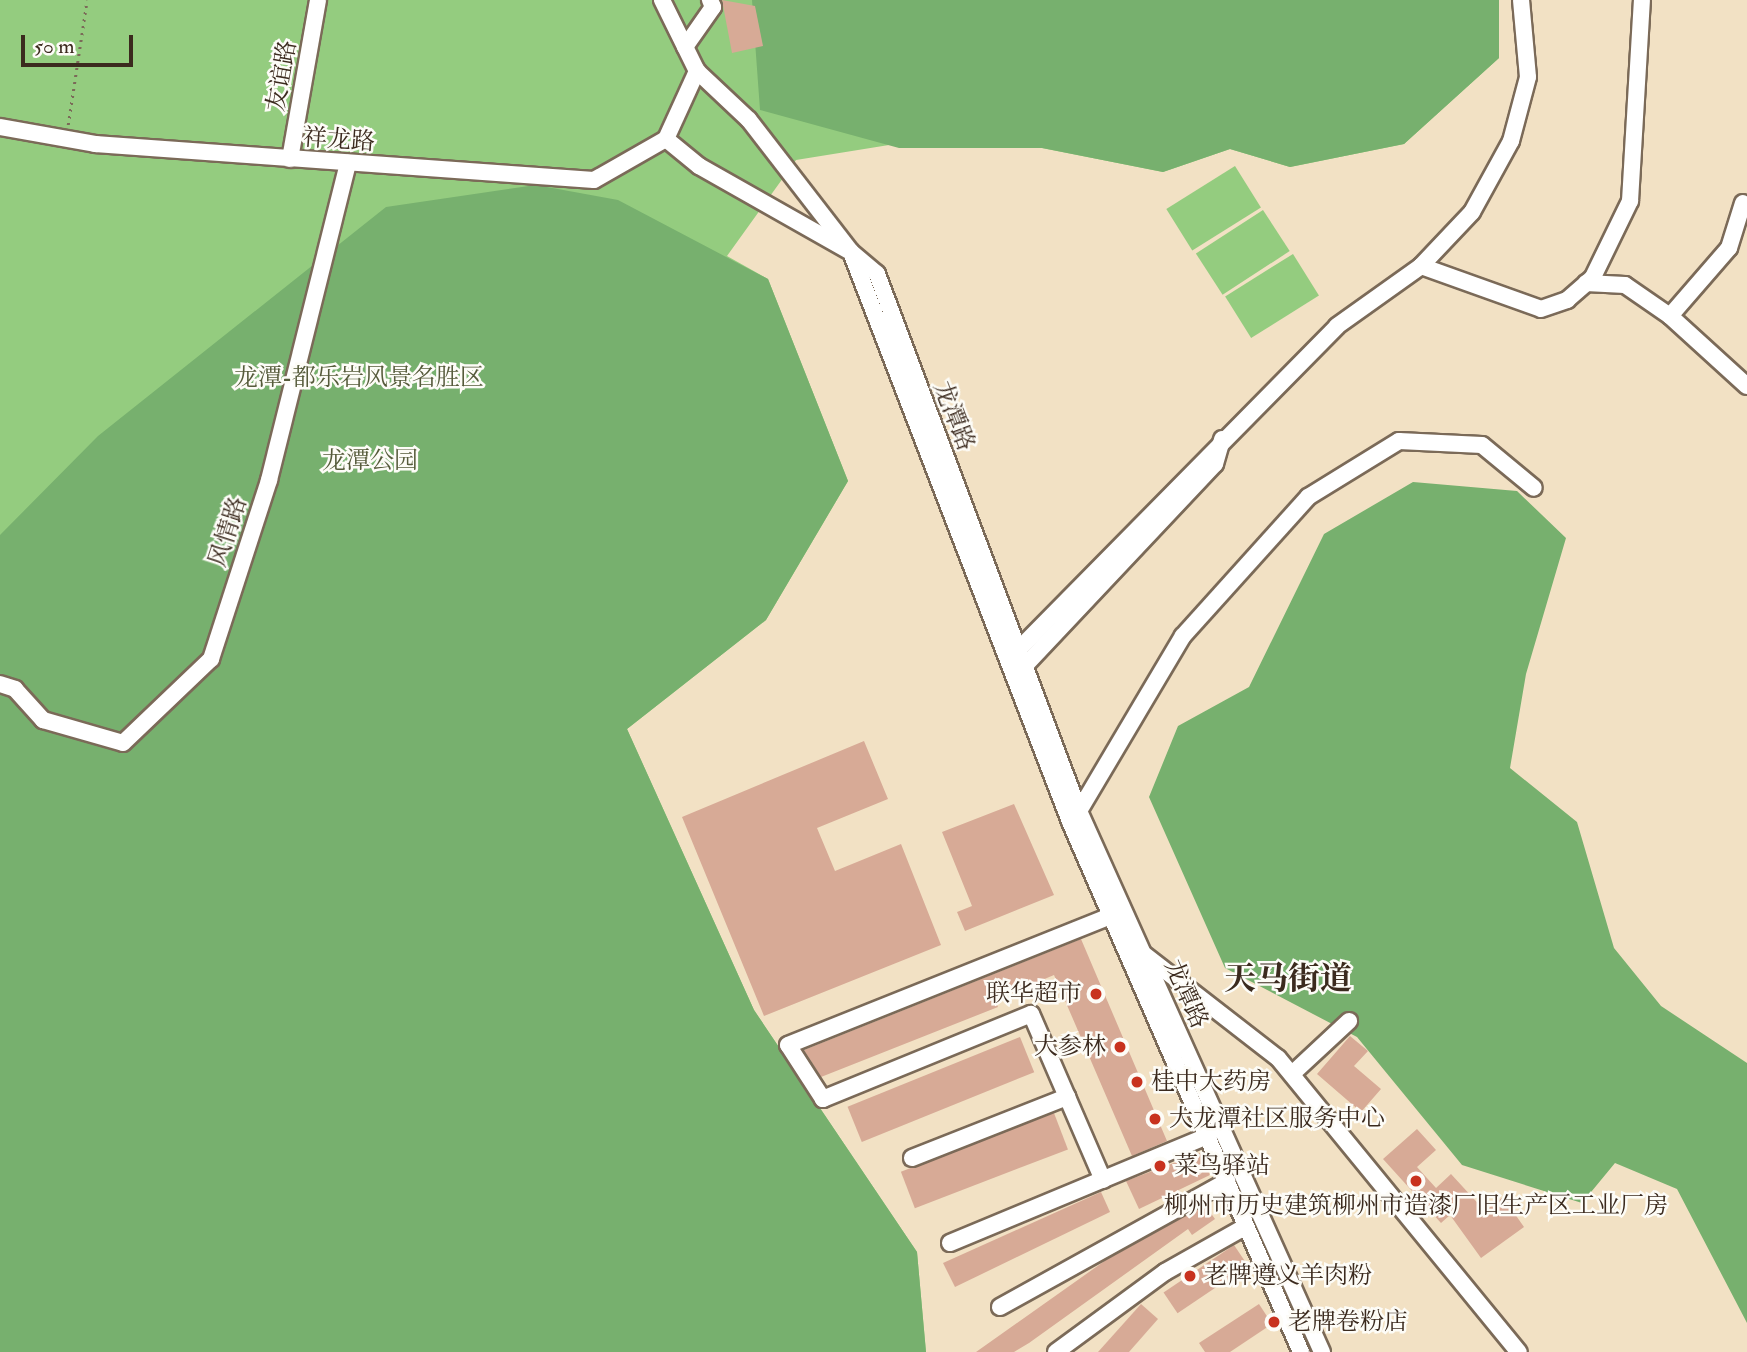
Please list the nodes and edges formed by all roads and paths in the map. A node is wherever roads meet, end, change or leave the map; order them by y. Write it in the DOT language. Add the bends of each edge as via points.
graph roads {
  1 [pos="87,0"];
  2 [pos="318,0"];
  3 [pos="662,0"];
  4 [pos="710,0"];
  5 [pos="1521,0"];
  6 [pos="1642,0"];
  7 [pos="685,47"];
  8 [pos="697,71"];
  9 [pos="0,127"];
  10 [pos="66,139"];
  11 [pos="666,139"];
  12 [pos="290,159"];
  13 [pos="348,163"];
  14 [pos="1743,203"];
  15 [pos="851,252"];
  16 [pos="1421,266"];
  17 [pos="1586,283"];
  18 [pos="1670,316"];
  19 [pos="1744,376"];
  20 [pos="1223,436"];
  21 [pos="1534,488"];
  22 [pos="994,609"];
  23 [pos="1018,650"];
  24 [pos="1014,670"];
  25 [pos="0,684"];
  26 [pos="1075,818"];
  27 [pos="1112,915"];
  28 [pos="1143,953"];
  29 [pos="1349,1021"];
  30 [pos="1292,1074"];
  31 [pos="1067,1097"];
  32 [pos="1209,1135"];
  33 [pos="912,1158"];
  34 [pos="1102,1180"];
  35 [pos="1227,1181"];
  36 [pos="1245,1227"];
  37 [pos="950,1243"];
  38 [pos="1000,1307"];
  39 [pos="1056,1352"];
  40 [pos="1301,1352"];
  41 [pos="1322,1352"];
  42 [pos="1519,1352"];
  1 -- 10 [label="path" via="75,49"];
  2 -- 12 [label="street, 友谊路"];
  3 -- 7 [label="street"];
  4 -- 7 [label="street" via="713,8"];
  5 -- 16 [label="street" via="1528,76 1511,141 1472,212"];
  6 -- 17 [label="street" via="1630,201"];
  7 -- 8 [label="street"];
  8 -- 11 [label="street"];
  8 -- 15 [label="street" via="750,120"];
  9 -- 10 [label="street, 祥龙路"];
  10 -- 12 [label="street, 祥龙路"];
  11 -- 13 [label="street, 祥龙路" via="594,180"];
  11 -- 15 [label="street, 龙潭路" via="699,166"];
  12 -- 13 [label="street, 祥龙路"];
  13 -- 25 [label="street, 风情路" via="269,480 211,659 123,743 43,720 15,688"];
  14 -- 18 [label="street" via="1729,248"];
  15 -- 22 [label="street, 龙潭路" via="877,274"];
  16 -- 17 [label="street" via="1541,309 1567,300"];
  16 -- 20 [label="street" via="1336,326"];
  17 -- 18 [label="street" via="1625,285"];
  18 -- 19 [label="street"];
  20 -- 23 [label="street"];
  20 -- 24 [label="street" via="1215,464"];
  21 -- 26 [label="street" via="1482,445 1399,441 1308,496 1183,636"];
  22 -- 23 [label="street"];
  22 -- 24 [label="street, 龙潭路"];
  23 -- 24 [label="street"];
  24 -- 26 [label="street, 龙潭路"];
  26 -- 27 [label="street, 龙潭路"];
  26 -- 28 [label="street, 龙潭路"];
  27 -- 31 [label="street" via="788,1045 823,1099 1031,1014"];
  27 -- 32 [label="street, 龙潭路"];
  28 -- 30 [label="street"];
  28 -- 41 [label="street, 龙潭路"];
  29 -- 30 [label="street"];
  30 -- 42 [label="street"];
  31 -- 33 [label="street"];
  31 -- 34 [label="street"];
  32 -- 34 [label="street"];
  32 -- 35 [label="street, 龙潭路"];
  34 -- 37 [label="street"];
  35 -- 36 [label="street, 龙潭路"];
  35 -- 38 [label="street"];
  36 -- 39 [label="street" via="1165,1272"];
  36 -- 40 [label="street, 龙潭路"];
}
